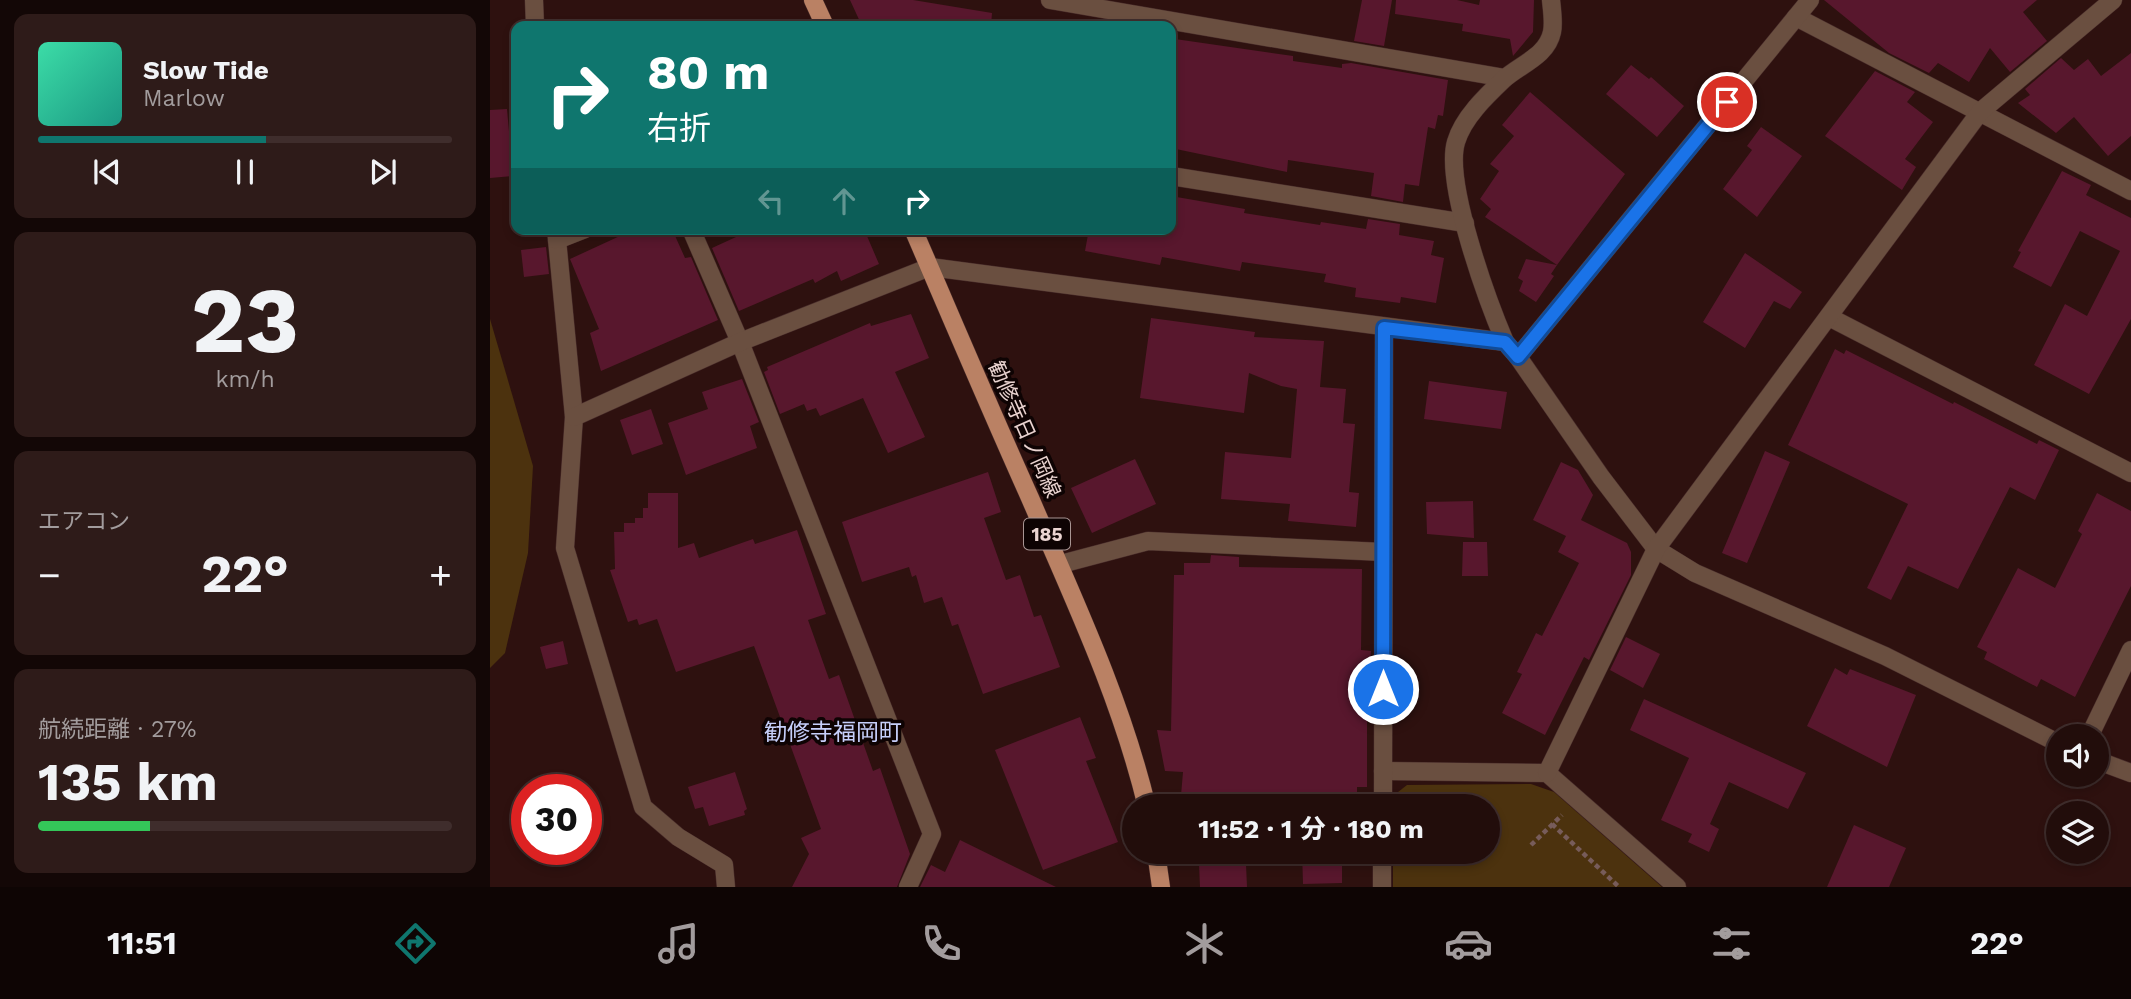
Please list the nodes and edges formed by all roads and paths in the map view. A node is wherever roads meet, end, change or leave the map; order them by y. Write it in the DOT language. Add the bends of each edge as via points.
graph roads {
  1 [pos="534,0"];
  2 [pos="813,0"];
  3 [pos="1050,0"];
  4 [pos="1551,0"];
  5 [pos="1810,0"];
  6 [pos="2113,0"];
  7 [pos="1796,17"];
  8 [pos="535,21"];
  9 [pos="823,21"];
  10 [pos="1172,21"];
  11 [pos="1176,22"];
  12 [pos="1505,78"];
  13 [pos="1980,112"];
  14 [pos="1176,177"];
  15 [pos="2131,191"];
  16 [pos="1465,223"];
  17 [pos="556,235"];
  18 [pos="694,235"];
  19 [pos="916,235"];
  20 [pos="930,267"];
  21 [pos="1829,317"];
  22 [pos="1384,328"];
  23 [pos="740,342"];
  24 [pos="1505,342"];
  25 [pos="1518,357"];
  26 [pos="574,417"];
  27 [pos="2131,473"];
  28 [pos="1656,549"];
  29 [pos="1383,552"];
  30 [pos="1061,564"];
  31 [pos="2131,650"];
  32 [pos="2095,724"];
  33 [pos="2046,737"];
  34 [pos="2109,765"];
  35 [pos="1383,771"];
  36 [pos="1547,773"];
  37 [pos="2131,773"];
  38 [pos="1143,794"];
  39 [pos="1382,794"];
  40 [pos="1552,824"];
  41 [pos="1547,829"];
  42 [pos="1531,845"];
  43 [pos="1158,864"];
  44 [pos="1382,864"];
  45 [pos="726,887"];
  46 [pos="908,887"];
  47 [pos="1161,887"];
  48 [pos="1382,887"];
  49 [pos="1619,887"];
  50 [pos="1677,887"];
  1 -- 8 [label="street"];
  2 -- 9 [label="main road"];
  3 -- 10 [label="street"];
  4 -- 12 [label="street" via="1552,32 1543,51"];
  5 -- 7 [label="street"];
  6 -- 13 [label="street"];
  7 -- 13 [label="street"];
  7 -- 25 [label="street"];
  11 -- 12 [label="street"];
  12 -- 16 [label="street" via="1473,111 1455,143"];
  13 -- 15 [label="street"];
  13 -- 21 [label="street"];
  14 -- 16 [label="street"];
  16 -- 24 [label="street" via="1479,282"];
  17 -- 26 [label="street"];
  18 -- 23 [label="street"];
  19 -- 20 [label="main road, 勧修寺日ノ岡線 / 185"];
  20 -- 22 [label="street"];
  20 -- 23 [label="street"];
  20 -- 30 [label="main road, 勧修寺日ノ岡線 / 185"];
  21 -- 27 [label="street"];
  21 -- 28 [label="street"];
  22 -- 24 [label="street"];
  22 -- 29 [label="street"];
  23 -- 26 [label="street"];
  23 -- 46 [label="street" via="932,834"];
  24 -- 25 [label="street"];
  25 -- 28 [label="street"];
  26 -- 45 [label="street" via="565,548 643,807 678,837 724,865"];
  28 -- 33 [label="street" via="1695,573 1885,656"];
  28 -- 36 [label="street"];
  29 -- 30 [label="street" via="1148,541"];
  29 -- 35 [label="street"];
  30 -- 38 [label="main road, 勧修寺日ノ岡線 / 185" via="1122,718"];
  31 -- 32 [label="street"];
  34 -- 37 [label="street"];
  35 -- 36 [label="street"];
  35 -- 39 [label="street"];
  36 -- 50 [label="street"];
  40 -- 49 [label="path"];
  41 -- 42 [label="path"];
  43 -- 47 [label="main road"];
  44 -- 48 [label="street"];
}
